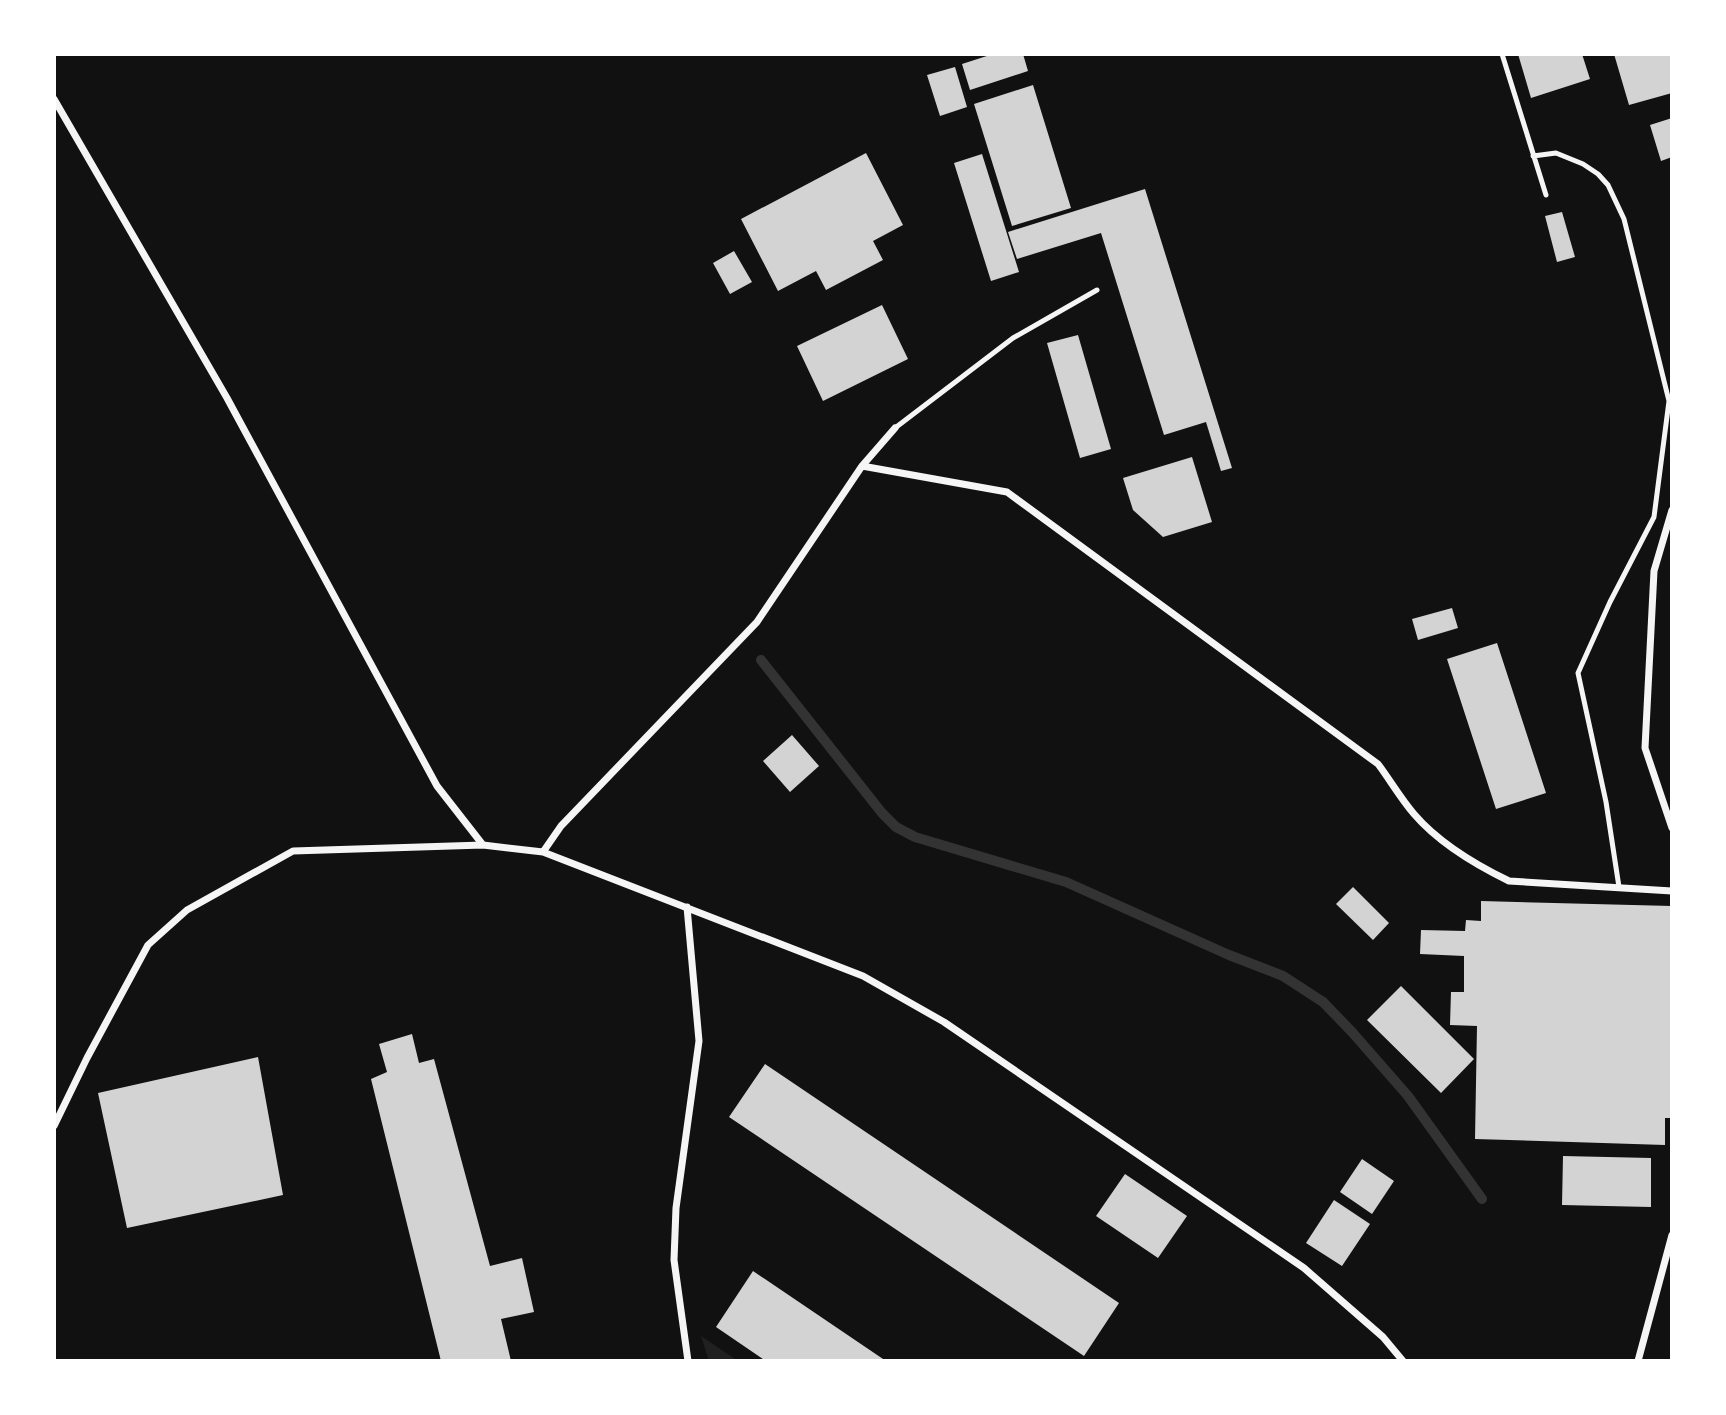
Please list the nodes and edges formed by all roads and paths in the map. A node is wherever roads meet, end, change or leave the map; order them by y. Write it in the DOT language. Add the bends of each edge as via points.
graph roads {
  1 [pos="1502,54"];
  2 [pos="54,99"];
  3 [pos="1533,156"];
  4 [pos="1546,195"];
  5 [pos="1097,290"];
  6 [pos="895,428"];
  7 [pos="862,466"];
  8 [pos="1672,510"];
  9 [pos="1672,828"];
  10 [pos="483,845"];
  11 [pos="543,852"];
  12 [pos="1619,887"];
  13 [pos="1672,891"];
  14 [pos="687,907"];
  15 [pos="54,1126"];
  16 [pos="1672,1236"];
  17 [pos="688,1361"];
  18 [pos="1403,1361"];
  19 [pos="1638,1361"];
  1 -- 3 [label="lane"];
  2 -- 10 [label="street" via="227,398 437,786"];
  3 -- 4 [label="lane"];
  3 -- 12 [label="lane" via="1556,153 1583,164 1612,192 1624,219 1669,401 1654,517 1578,673"];
  5 -- 6 [label="lane" via="1013,338"];
  6 -- 7 [label="street"];
  7 -- 11 [label="street" via="757,622 561,826"];
  7 -- 12 [label="street" via="1007,492 1378,764 1414,815 1486,870 1509,881"];
  8 -- 9 [label="street" via="1654,571 1646,748"];
  10 -- 11 [label="street"];
  10 -- 15 [label="street" via="293,851 187,910 148,945"];
  11 -- 14 [label="street"];
  12 -- 13 [label="street"];
  14 -- 17 [label="street" via="699,1041 676,1208 674,1260"];
  14 -- 18 [label="street" via="863,976 944,1022 1304,1268 1383,1337"];
  16 -- 19 [label="street"];
}
